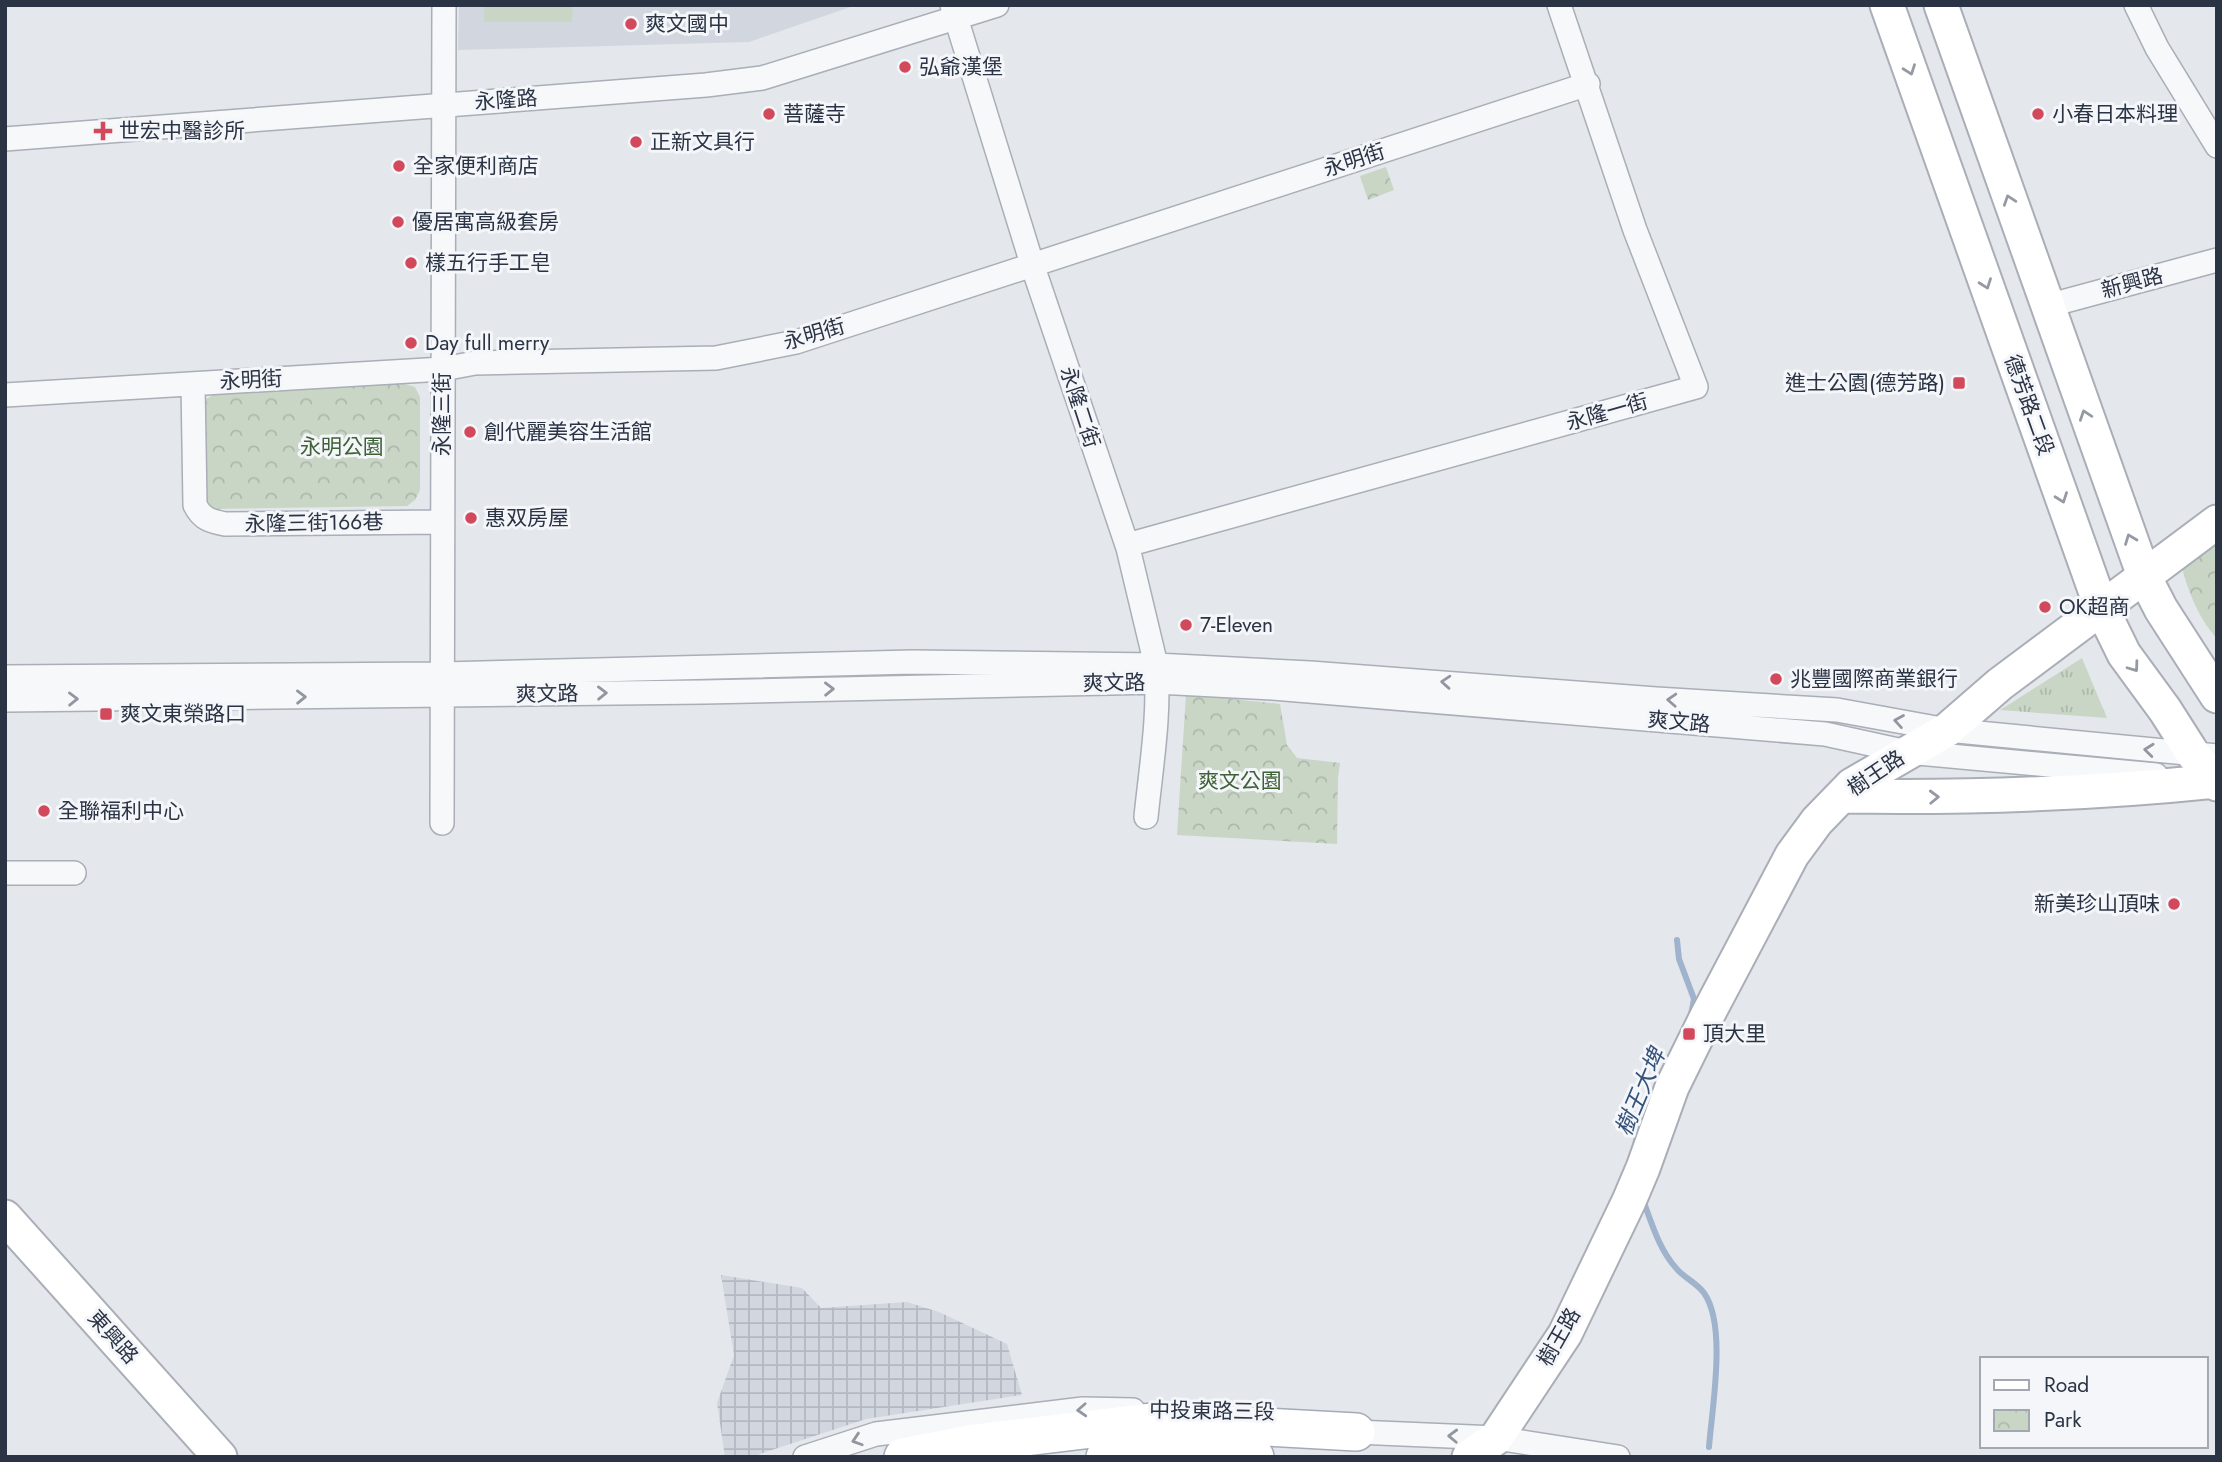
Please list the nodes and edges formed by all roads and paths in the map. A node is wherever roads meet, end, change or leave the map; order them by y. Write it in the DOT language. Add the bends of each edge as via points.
graph roads {
  1 [pos="444,5"];
  2 [pos="997,5"];
  3 [pos="1559,5"];
  4 [pos="1887,5"];
  5 [pos="1941,5"];
  6 [pos="2136,5"];
  7 [pos="954,11"];
  8 [pos="1588,85"];
  9 [pos="444,105"];
  10 [pos="5,138"];
  11 [pos="2217,146"];
  12 [pos="2217,260"];
  13 [pos="1032,267"];
  14 [pos="2047,306"];
  15 [pos="443,369"];
  16 [pos="193,383"];
  17 [pos="5,395"];
  18 [pos="442,522"];
  19 [pos="2217,522"];
  20 [pos="1127,545"];
  21 [pos="2144,576"];
  22 [pos="2101,607"];
  23 [pos="1156,673"];
  24 [pos="5,677"];
  25 [pos="444,685"];
  26 [pos="2217,696"];
  27 [pos="5,700"];
  28 [pos="1947,730"];
  29 [pos="1907,752"];
  30 [pos="2212,771"];
  31 [pos="1842,796"];
  32 [pos="1146,817"];
  33 [pos="442,823"];
  34 [pos="5,873"];
  35 [pos="74,873"];
  36 [pos="5,1217"];
  37 [pos="1356,1432"];
  38 [pos="1496,1438"];
  39 [pos="220,1457"];
  40 [pos="805,1457"];
  41 [pos="903,1457"];
  42 [pos="1105,1457"];
  43 [pos="1255,1457"];
  44 [pos="1469,1457"];
  45 [pos="1618,1457"];
  1 -- 9 [label="street, 永隆三街"];
  2 -- 7 [label="street, 永隆路"];
  3 -- 8 [label="street, 永隆一街"];
  4 -- 22 [label="street, 德芳路二段, one-way"];
  14 -- 5 [label="street, one-way"];
  6 -- 11 [label="street"];
  7 -- 9 [label="street, 永隆路" via="762,78"];
  7 -- 13 [label="street, 永隆二街"];
  8 -- 13 [label="street, 永明街"];
  8 -- 20 [label="street, 永隆一街" via="1632,220 1696,387"];
  9 -- 10 [label="street, 永隆路"];
  9 -- 15 [label="street, 永隆三街"];
  12 -- 14 [label="street, 新興路"];
  13 -- 15 [label="street, 永明街" via="796,342 716,358 475,363"];
  13 -- 20 [label="street, 永隆二街"];
  21 -- 14 [label="street, one-way"];
  15 -- 16 [label="street, 永明街"];
  15 -- 18 [label="street, 永隆三街"];
  16 -- 17 [label="street, 永明街"];
  16 -- 18 [label="street, 永隆三街166巷" via="195,505 208,520 225,524"];
  18 -- 25 [label="street, 永隆三街"];
  19 -- 21 [label="street, 樹王路"];
  20 -- 23 [label="street, 永隆二街"];
  21 -- 22 [label="street, 樹王路"];
  21 -- 26 [label="street"];
  22 -- 28 [label="street, 樹王路"];
  22 -- 30 [label="street, 德芳路二段, one-way" via="2124,654"];
  23 -- 25 [label="street, 爽文路" via="912,662"];
  28 -- 23 [label="street, 爽文路, one-way" via="1837,710 1310,673"];
  23 -- 29 [label="street, 爽文路" via="1287,689 1825,734"];
  23 -- 32 [label="street, 永隆二街" via="1157,713"];
  24 -- 25 [label="street, 爽文路"];
  27 -- 25 [label="street, 爽文路, one-way"];
  25 -- 33 [label="street, 永隆三街"];
  28 -- 29 [label="street, 樹王路"];
  30 -- 28 [label="street, 爽文路, one-way"];
  29 -- 30 [label="street, 爽文路"];
  29 -- 31 [label="street, 樹王路" via="1852,785"];
  31 -- 30 [label="street, one-way" via="2119,791"];
  31 -- 38 [label="street, 樹王路" via="1792,855 1759,915 1672,1087 1629,1202 1564,1334"];
  34 -- 35 [label="street"];
  36 -- 39 [label="street, 東興路"];
  38 -- 37 [label="street, 中投東路三段, one-way"];
  37 -- 40 [label="street, 中投東路三段, one-way" via="1307,1412 1083,1409 876,1434"];
  37 -- 41 [label="main road" via="1159,1421 975,1443"];
  38 -- 44 [label="street, 樹王路"];
  38 -- 45 [label="street, 中投東路三段"];
  42 -- 43 [label="main road"];
}
